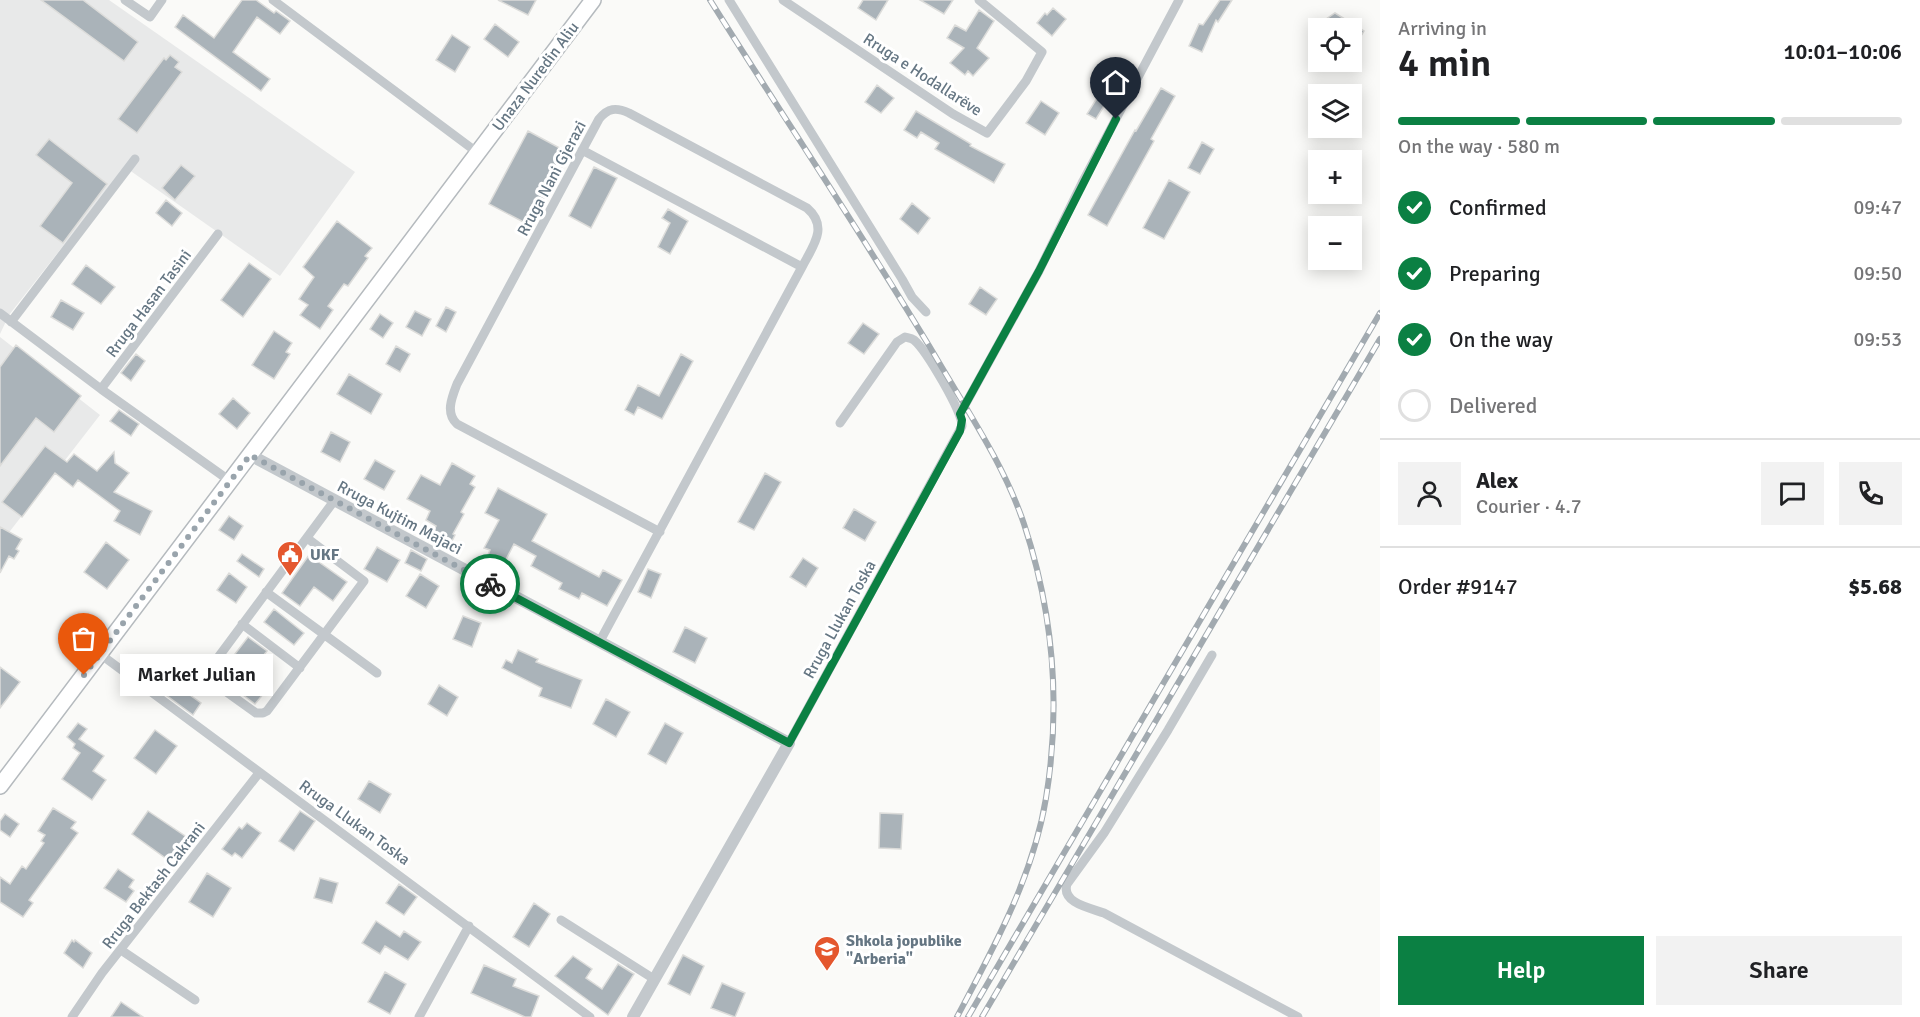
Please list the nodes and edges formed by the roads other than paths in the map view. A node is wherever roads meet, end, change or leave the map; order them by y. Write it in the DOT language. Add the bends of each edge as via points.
graph roads {
  1 [pos="125,0"];
  2 [pos="162,0"];
  3 [pos="273,0"];
  4 [pos="593,0"];
  5 [pos="729,0"];
  6 [pos="783,0"];
  7 [pos="979,0"];
  8 [pos="1179,0"];
  9 [pos="582,150"];
  10 [pos="478,153"];
  11 [pos="135,159"];
  12 [pos="218,234"];
  13 [pos="802,267"];
  14 [pos="926,312"];
  15 [pos="0,313"];
  16 [pos="11,322"];
  17 [pos="101,389"];
  18 [pos="960,414"];
  19 [pos="840,423"];
  20 [pos="250,455"];
  21 [pos="230,481"];
  22 [pos="334,501"];
  23 [pos="660,532"];
  24 [pos="307,538"];
  25 [pos="267,592"];
  26 [pos="242,624"];
  27 [pos="324,636"];
  28 [pos="600,641"];
  29 [pos="100,654"];
  30 [pos="1212,655"];
  31 [pos="300,668"];
  32 [pos="377,673"];
  33 [pos="789,743"];
  34 [pos="259,773"];
  35 [pos="0,786"];
  36 [pos="561,920"];
  37 [pos="469,926"];
  38 [pos="121,950"];
  39 [pos="654,979"];
  40 [pos="195,1000"];
  41 [pos="72,1017"];
  42 [pos="419,1017"];
  43 [pos="590,1017"];
  44 [pos="633,1017"];
  45 [pos="1298,1017"];
  1 -- 2 [label="street" via="150,17"];
  3 -- 10 [label="street"];
  4 -- 10 [label="main road, Unaza Nuredin Aliu"];
  5 -- 14 [label="street" via="912,297"];
  6 -- 7 [label="street, Rruga e Hodallarëve" via="987,133 1026,81 1042,52"];
  8 -- 18 [label="street, Rruga Llukan Toska"];
  9 -- 13 [label="street"];
  9 -- 13 [label="street, Rruga Nani Gjerazi" via="603,114 620,109 807,208 819,224 814,245"];
  9 -- 23 [label="street, Rruga Nani Gjerazi" via="457,384 450,413 457,424"];
  10 -- 20 [label="main road, Unaza Nuredin Aliu"];
  11 -- 16 [label="street"];
  12 -- 17 [label="street, Rruga Hasan Tasini"];
  13 -- 23 [label="street, Rruga Nani Gjerazi"];
  15 -- 16 [label="street"];
  16 -- 17 [label="street"];
  17 -- 21 [label="street"];
  18 -- 19 [label="street" via="918,345 905,337 897,342"];
  18 -- 33 [label="street, Rruga Llukan Toska" via="960,431"];
  20 -- 21 [label="main road, Unaza Nuredin Aliu"];
  20 -- 22 [label="street, Rruga Kujtim Majaci"];
  21 -- 29 [label="main road, Unaza Nuredin Aliu"];
  22 -- 24 [label="street"];
  22 -- 28 [label="street, Rruga Kujtim Majaci"];
  23 -- 28 [label="street, Rruga Nani Gjerazi"];
  24 -- 25 [label="street"];
  24 -- 27 [label="street" via="364,581"];
  25 -- 26 [label="street"];
  25 -- 27 [label="street"];
  26 -- 31 [label="street"];
  26 -- 31 [label="street" via="211,665 210,680 256,713 263,713"];
  27 -- 31 [label="street"];
  27 -- 32 [label="street"];
  28 -- 33 [label="street, Rruga Kujtim Majaci"];
  29 -- 34 [label="street, Rruga Llukan Toska"];
  29 -- 35 [label="main road, Unaza Nuredin Aliu"];
  30 -- 45 [label="street" via="1104,833 1066,884 1066,895"];
  33 -- 39 [label="street, Rruga Llukan Toska"];
  34 -- 37 [label="street, Rruga Llukan Toska"];
  34 -- 38 [label="street, Rruga Bektash Cakrani"];
  36 -- 39 [label="street"];
  37 -- 42 [label="street"];
  37 -- 43 [label="street, Rruga Llukan Toska"];
  38 -- 40 [label="street"];
  38 -- 41 [label="street, Rruga Bektash Cakrani"];
  39 -- 44 [label="street, Rruga Llukan Toska"];
}
